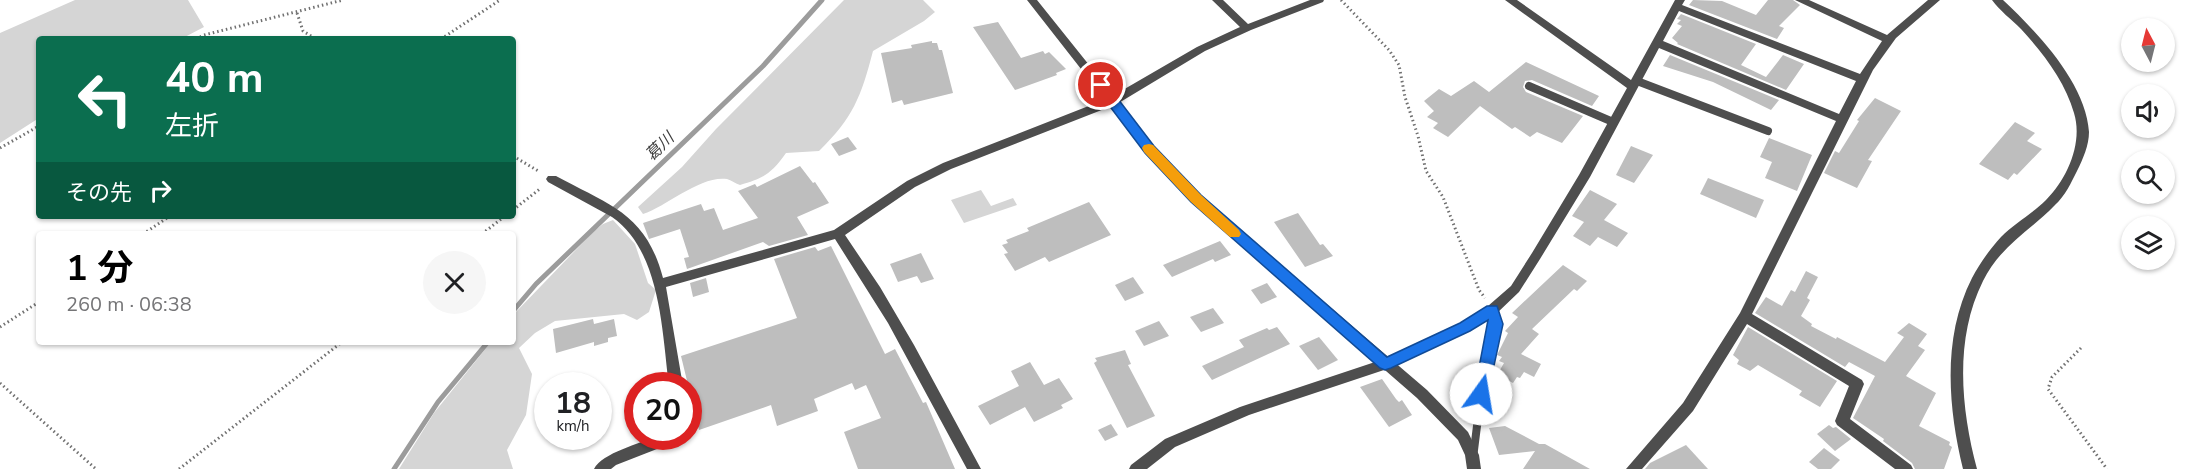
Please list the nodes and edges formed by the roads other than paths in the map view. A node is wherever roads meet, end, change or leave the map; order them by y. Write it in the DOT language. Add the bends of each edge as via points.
graph roads {
  1 [pos="1032,0"];
  2 [pos="1217,0"];
  3 [pos="1319,0"];
  4 [pos="1510,0"];
  5 [pos="1800,0"];
  6 [pos="1935,0"];
  7 [pos="1997,0"];
  8 [pos="1679,2"];
  9 [pos="1247,28"];
  10 [pos="1889,40"];
  11 [pos="1658,43"];
  12 [pos="1862,79"];
  13 [pos="1635,84"];
  14 [pos="1529,86"];
  15 [pos="1113,101"];
  16 [pos="1842,119"];
  17 [pos="1613,122"];
  18 [pos="1768,131"];
  19 [pos="552,179"];
  20 [pos="838,234"];
  21 [pos="660,284"];
  22 [pos="1492,310"];
  23 [pos="1745,316"];
  24 [pos="1385,364"];
  25 [pos="674,372"];
  26 [pos="639,450"];
  27 [pos="1474,465"];
  28 [pos="601,469"];
  29 [pos="974,469"];
  30 [pos="1136,469"];
  31 [pos="1633,469"];
  32 [pos="1906,469"];
  33 [pos="1970,469"];
  1 -- 15 [label="street"];
  2 -- 9 [label="street"];
  3 -- 9 [label="street"];
  4 -- 13 [label="street"];
  5 -- 10 [label="street"];
  6 -- 10 [label="street"];
  7 -- 33 [label="street" via="2062,74 2083,133 2074,164 2054,200 2004,241 1975,284 1958,362 1959,420"];
  8 -- 11 [label="street"];
  8 -- 12 [label="street"];
  9 -- 15 [label="street" via="1201,49"];
  10 -- 12 [label="street"];
  11 -- 13 [label="street"];
  11 -- 16 [label="street"];
  12 -- 16 [label="street"];
  13 -- 17 [label="street"];
  13 -- 18 [label="lane"];
  14 -- 17 [label="lane"];
  15 -- 20 [label="street" via="947,166 911,184"];
  15 -- 24 [label="street" via="1149,149 1196,199"];
  16 -- 23 [label="street"];
  17 -- 22 [label="street" via="1515,289"];
  19 -- 21 [label="street" via="631,227"];
  20 -- 21 [label="street"];
  20 -- 29 [label="street" via="930,386"];
  21 -- 25 [label="street"];
  22 -- 24 [label="street" via="1465,327"];
  22 -- 27 [label="lane" via="1496,324 1481,394"];
  23 -- 31 [label="street" via="1688,407"];
  23 -- 32 [label="street" via="1857,384 1842,421"];
  24 -- 27 [label="street" via="1456,428"];
  24 -- 30 [label="street" via="1236,415 1170,443"];
  26 -- 28 [label="street"];
}
